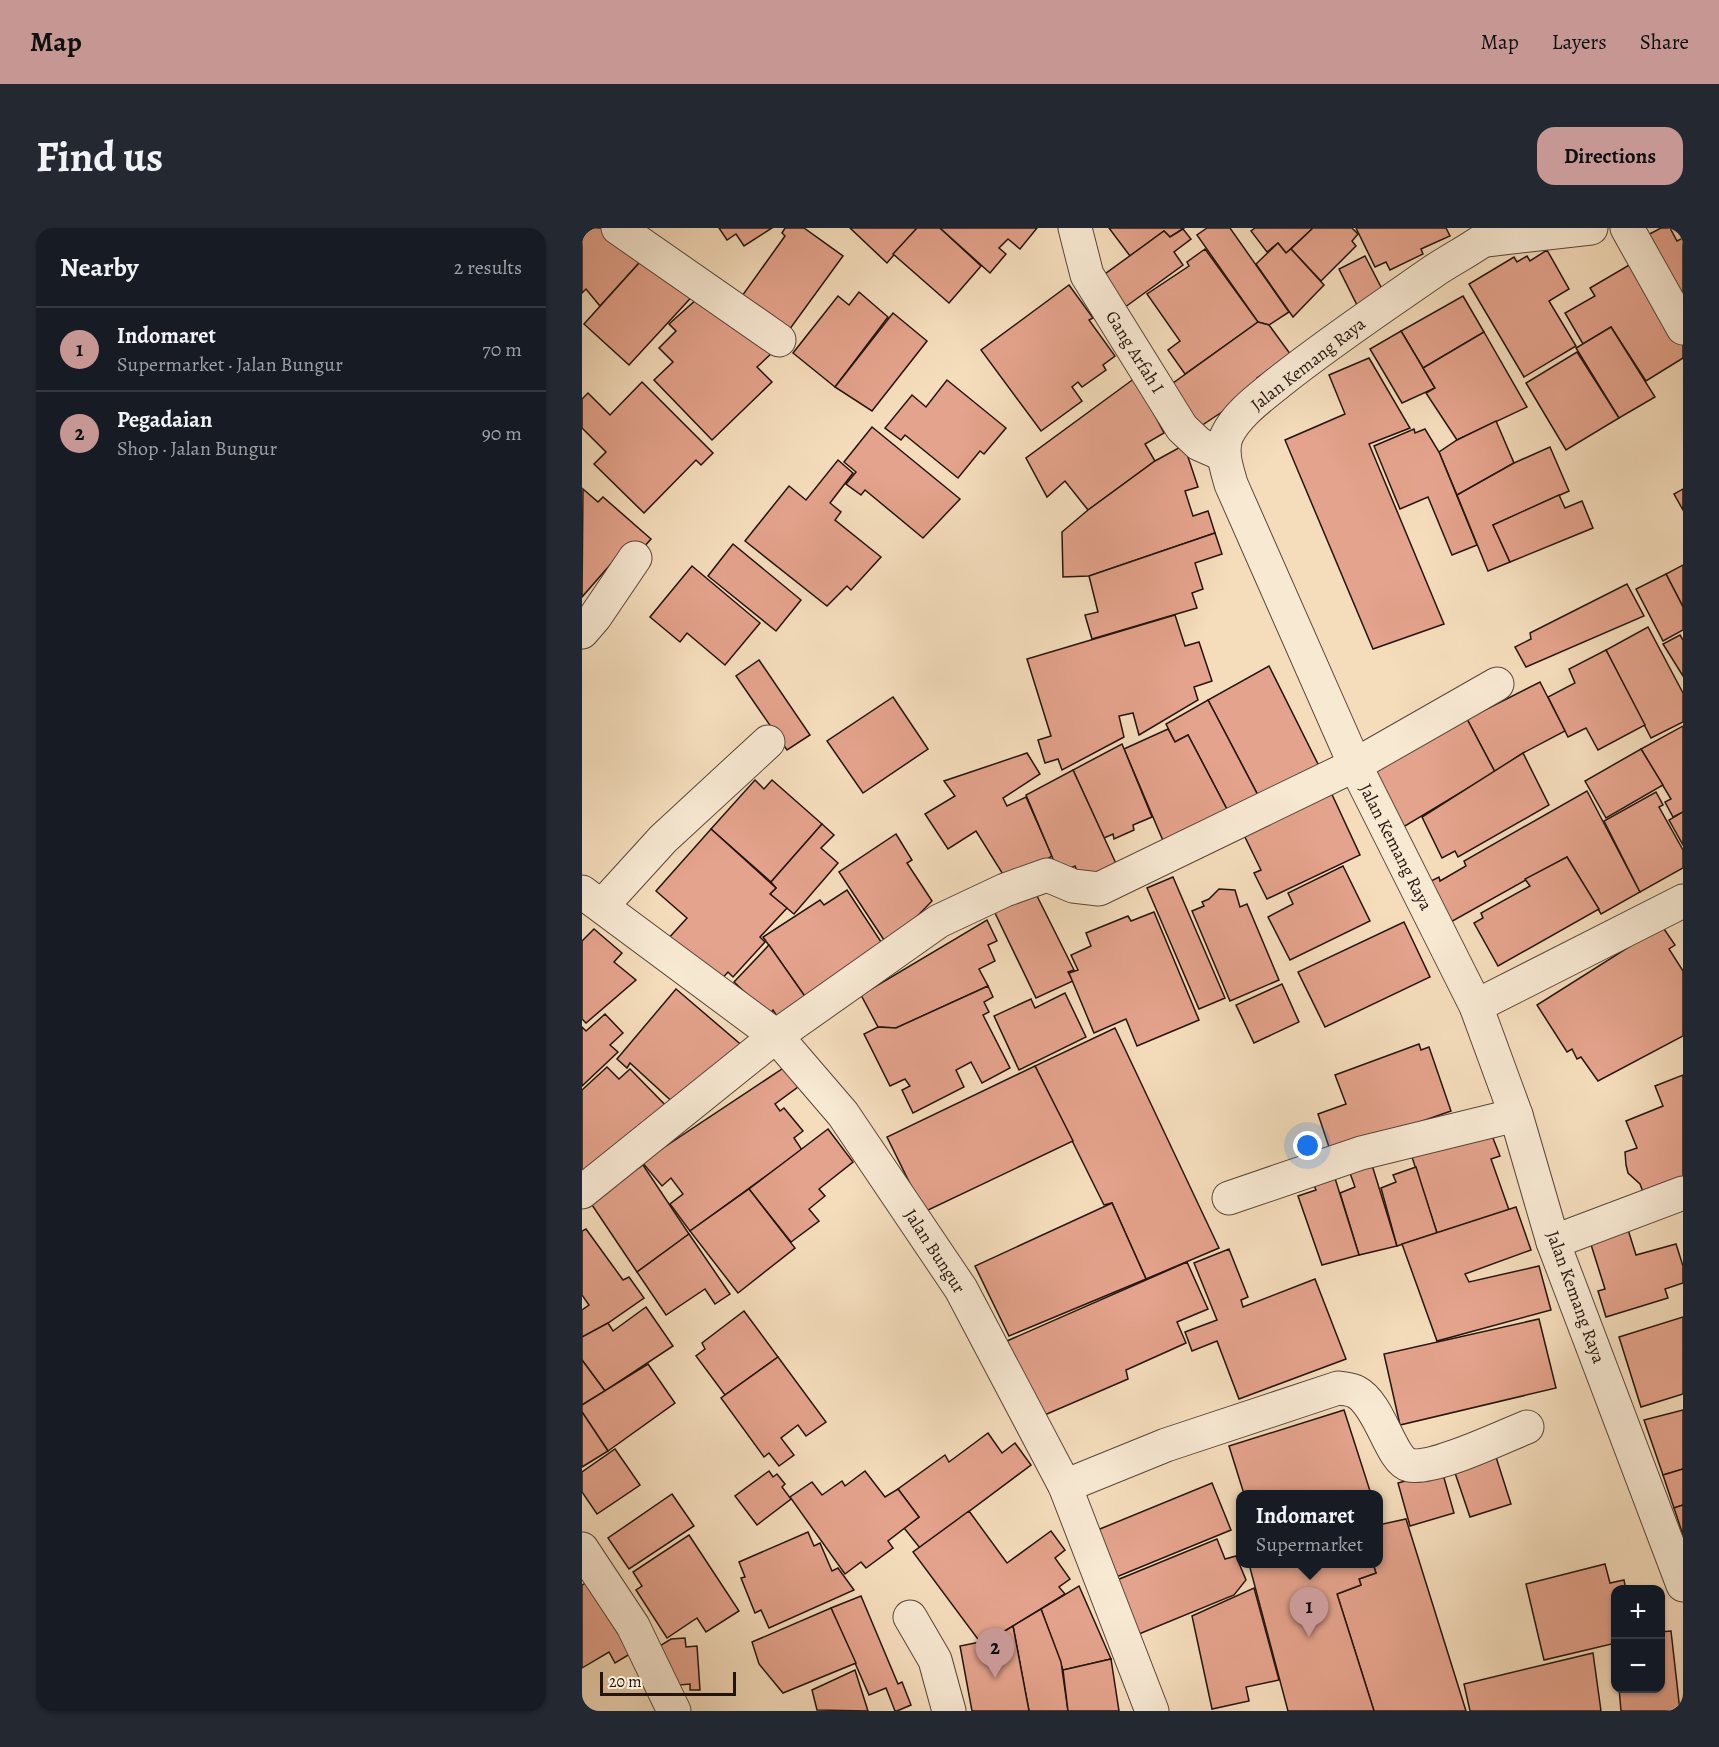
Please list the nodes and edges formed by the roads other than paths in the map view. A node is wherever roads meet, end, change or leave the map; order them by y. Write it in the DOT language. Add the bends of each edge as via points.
graph roads {
  1 [pos="618,228"];
  2 [pos="1075,228"];
  3 [pos="1592,228"];
  4 [pos="1627,228"];
  5 [pos="1492,234"];
  6 [pos="1683,328"];
  7 [pos="779,340"];
  8 [pos="1224,455"];
  9 [pos="635,558"];
  10 [pos="582,632"];
  11 [pos="1497,684"];
  12 [pos="768,742"];
  13 [pos="1355,765"];
  14 [pos="592,899"];
  15 [pos="1683,901"];
  16 [pos="1476,1006"];
  17 [pos="776,1036"];
  18 [pos="1516,1115"];
  19 [pos="582,1192"];
  20 [pos="1683,1193"];
  21 [pos="1228,1198"];
  22 [pos="1553,1242"];
  23 [pos="1527,1427"];
  24 [pos="1065,1486"];
  25 [pos="582,1549"];
  26 [pos="1683,1585"];
  27 [pos="910,1617"];
  28 [pos="674,1711"];
  29 [pos="948,1711"];
  30 [pos="1152,1711"];
  1 -- 7 [label="street"];
  2 -- 8 [label="street, Gang Arfah I" via="1087,275 1182,428 1199,444"];
  3 -- 5 [label="street"];
  4 -- 6 [label="street"];
  5 -- 8 [label="street, Jalan Kemang Raya" via="1306,361 1256,401 1227,436"];
  8 -- 13 [label="street, Jalan Kemang Raya" via="1232,484"];
  9 -- 10 [label="street"];
  11 -- 13 [label="street"];
  12 -- 14 [label="street"];
  13 -- 16 [label="street, Jalan Kemang Raya"];
  13 -- 17 [label="street" via="1098,889 1072,885 1047,875 1005,890 939,921"];
  14 -- 17 [label="street, Jalan Bungur"];
  15 -- 16 [label="street"];
  16 -- 18 [label="street, Jalan Kemang Raya"];
  17 -- 19 [label="street"];
  17 -- 24 [label="street, Jalan Bungur" via="843,1114 961,1290"];
  18 -- 21 [label="street" via="1360,1153"];
  18 -- 22 [label="street, Jalan Kemang Raya"];
  20 -- 22 [label="street"];
  22 -- 26 [label="street, Jalan Kemang Raya"];
  23 -- 24 [label="street" via="1429,1465 1407,1465 1396,1456 1388,1434 1367,1401 1355,1391 1338,1388 1166,1445"];
  24 -- 30 [label="street, Jalan Bungur"];
  25 -- 28 [label="street" via="633,1626"];
  27 -- 29 [label="street" via="935,1660"];
}
